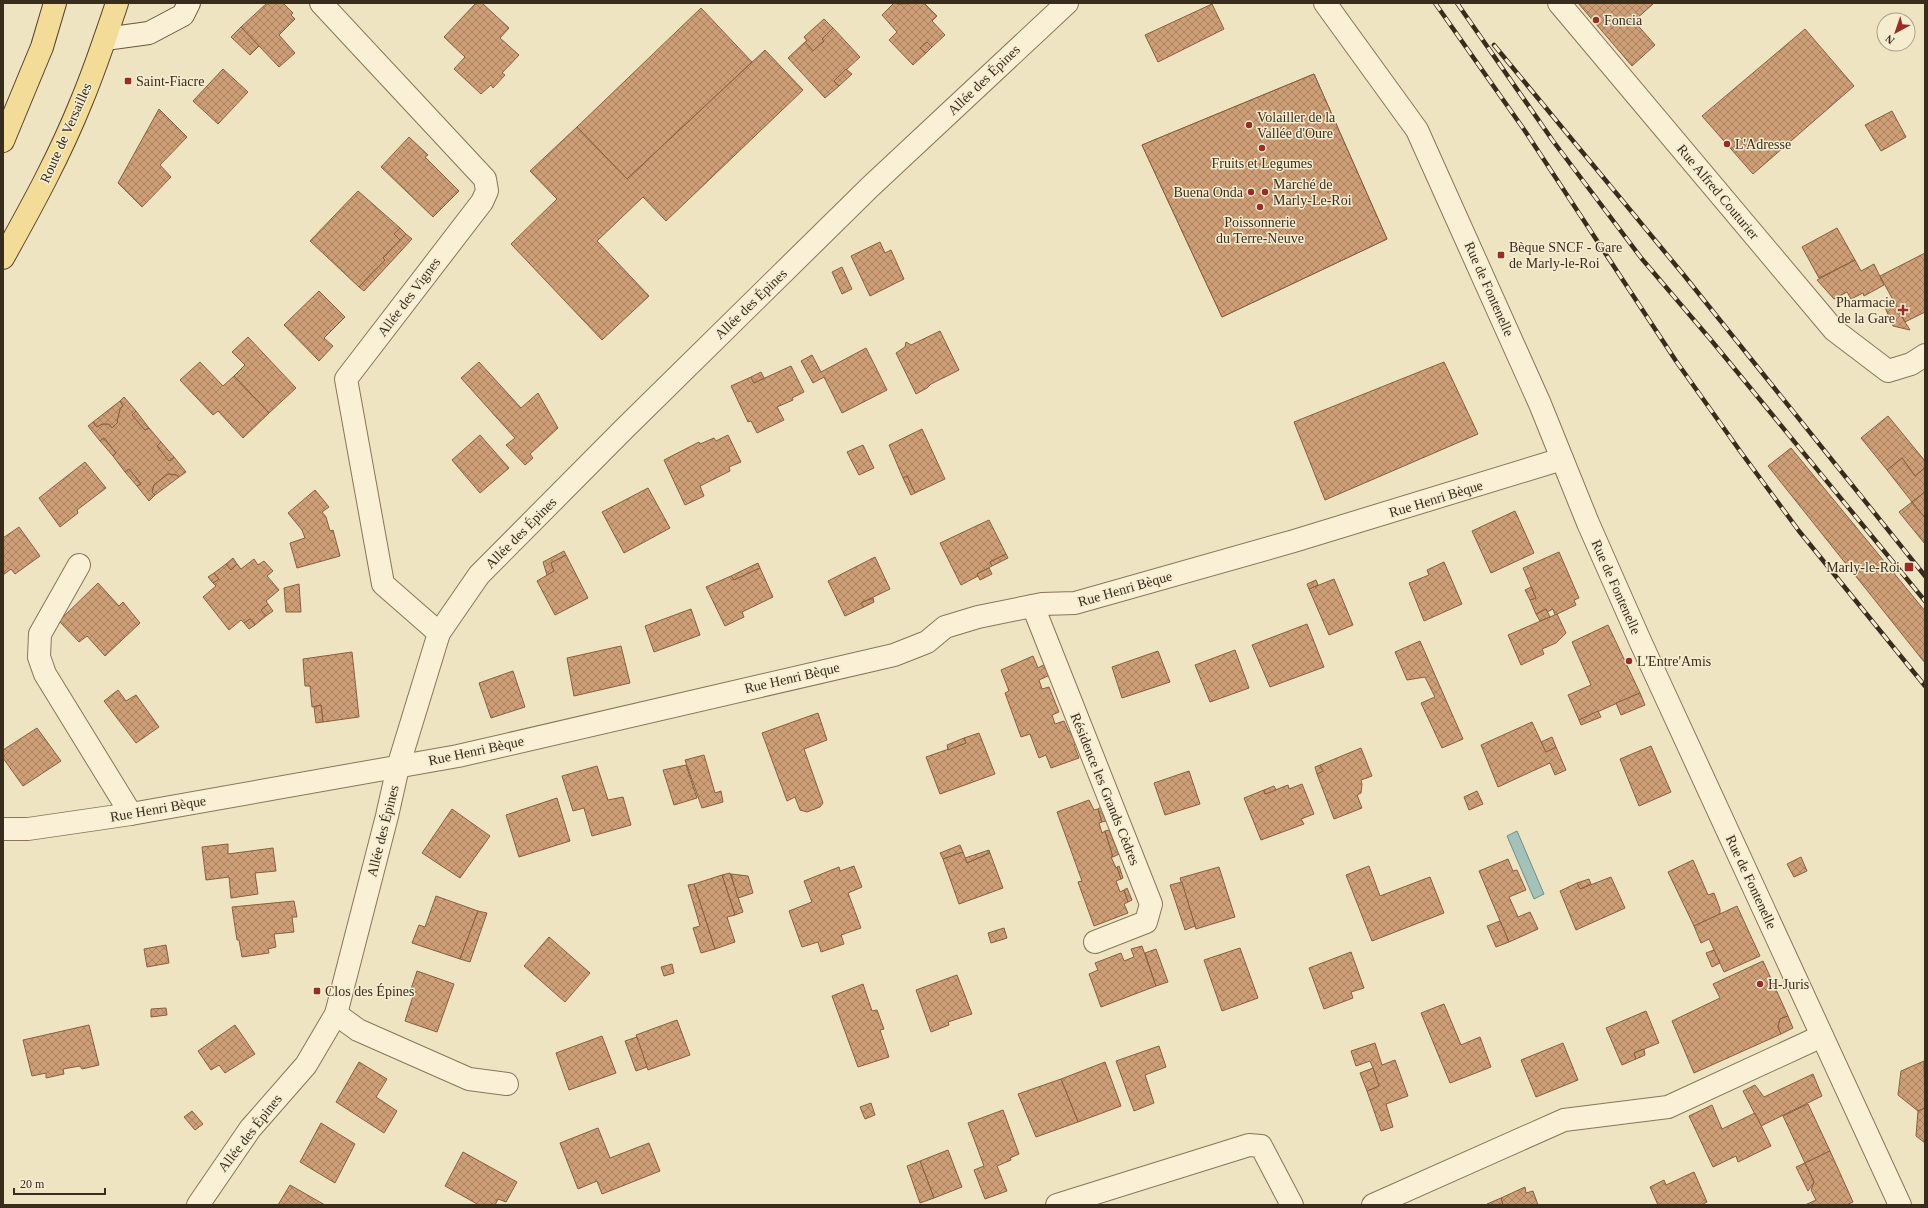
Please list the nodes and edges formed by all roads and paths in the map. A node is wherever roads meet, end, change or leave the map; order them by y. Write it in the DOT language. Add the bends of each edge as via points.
graph roads {
  1 [pos="55,3"];
  2 [pos="117,3"];
  3 [pos="189,3"];
  4 [pos="321,3"];
  5 [pos="1325,3"];
  6 [pos="1558,3"];
  7 [pos="1064,4"];
  8 [pos="105,40"];
  9 [pos="3,141"];
  10 [pos="3,258"];
  11 [pos="1925,355"];
  12 [pos="1562,459"];
  13 [pos="79,565"];
  14 [pos="1033,606"];
  15 [pos="439,633"];
  16 [pos="398,767"];
  17 [pos="130,814"];
  18 [pos="3,829"];
  19 [pos="1095,942"];
  20 [pos="336,1014"];
  21 [pos="1822,1036"];
  22 [pos="507,1084"];
  23 [pos="198,1205"];
  24 [pos="1058,1205"];
  25 [pos="1292,1205"];
  26 [pos="1373,1205"];
  27 [pos="1900,1205"];
  1 -- 9 [label="main road" via="42,47"];
  2 -- 8 [label="main road, Route de Versailles"];
  3 -- 8 [label="street" via="183,15 149,33"];
  4 -- 15 [label="street, Allée des Vignes" via="485,179 487,191 482,202 346,379 383,584"];
  5 -- 12 [label="street, Rue de Fontenelle" via="1417,130"];
  6 -- 11 [label="street, Rue Alfred Couturier" via="1834,330 1888,371 1911,364"];
  7 -- 15 [label="street, Allée des Épines" via="870,187 607,446 479,575"];
  8 -- 10 [label="main road, Route de Versailles" via="62,147"];
  12 -- 14 [label="street, Rue Henri Bèque" via="1309,537 1075,604"];
  12 -- 21 [label="street, Rue de Fontenelle" via="1641,643"];
  13 -- 17 [label="street" via="40,634 39,657 45,674"];
  14 -- 16 [label="street, Rue Henri Bèque" via="978,617 945,627 927,642 894,655 458,756"];
  14 -- 19 [label="street, Résidence les Grands Cèdres" via="1151,904 1146,922"];
  15 -- 16 [label="street, Allée des Épines"];
  16 -- 17 [label="street, Rue Henri Bèque"];
  16 -- 20 [label="street, Allée des Épines"];
  17 -- 18 [label="street, Rue Henri Bèque" via="28,829"];
  20 -- 22 [label="street" via="358,1030 469,1079"];
  20 -- 23 [label="street, Allée des Épines" via="306,1065 250,1129"];
  21 -- 26 [label="street" via="1668,1107 1564,1120"];
  21 -- 27 [label="street, Rue de Fontenelle"];
  24 -- 25 [label="street" via="1249,1145 1261,1146"];
}
